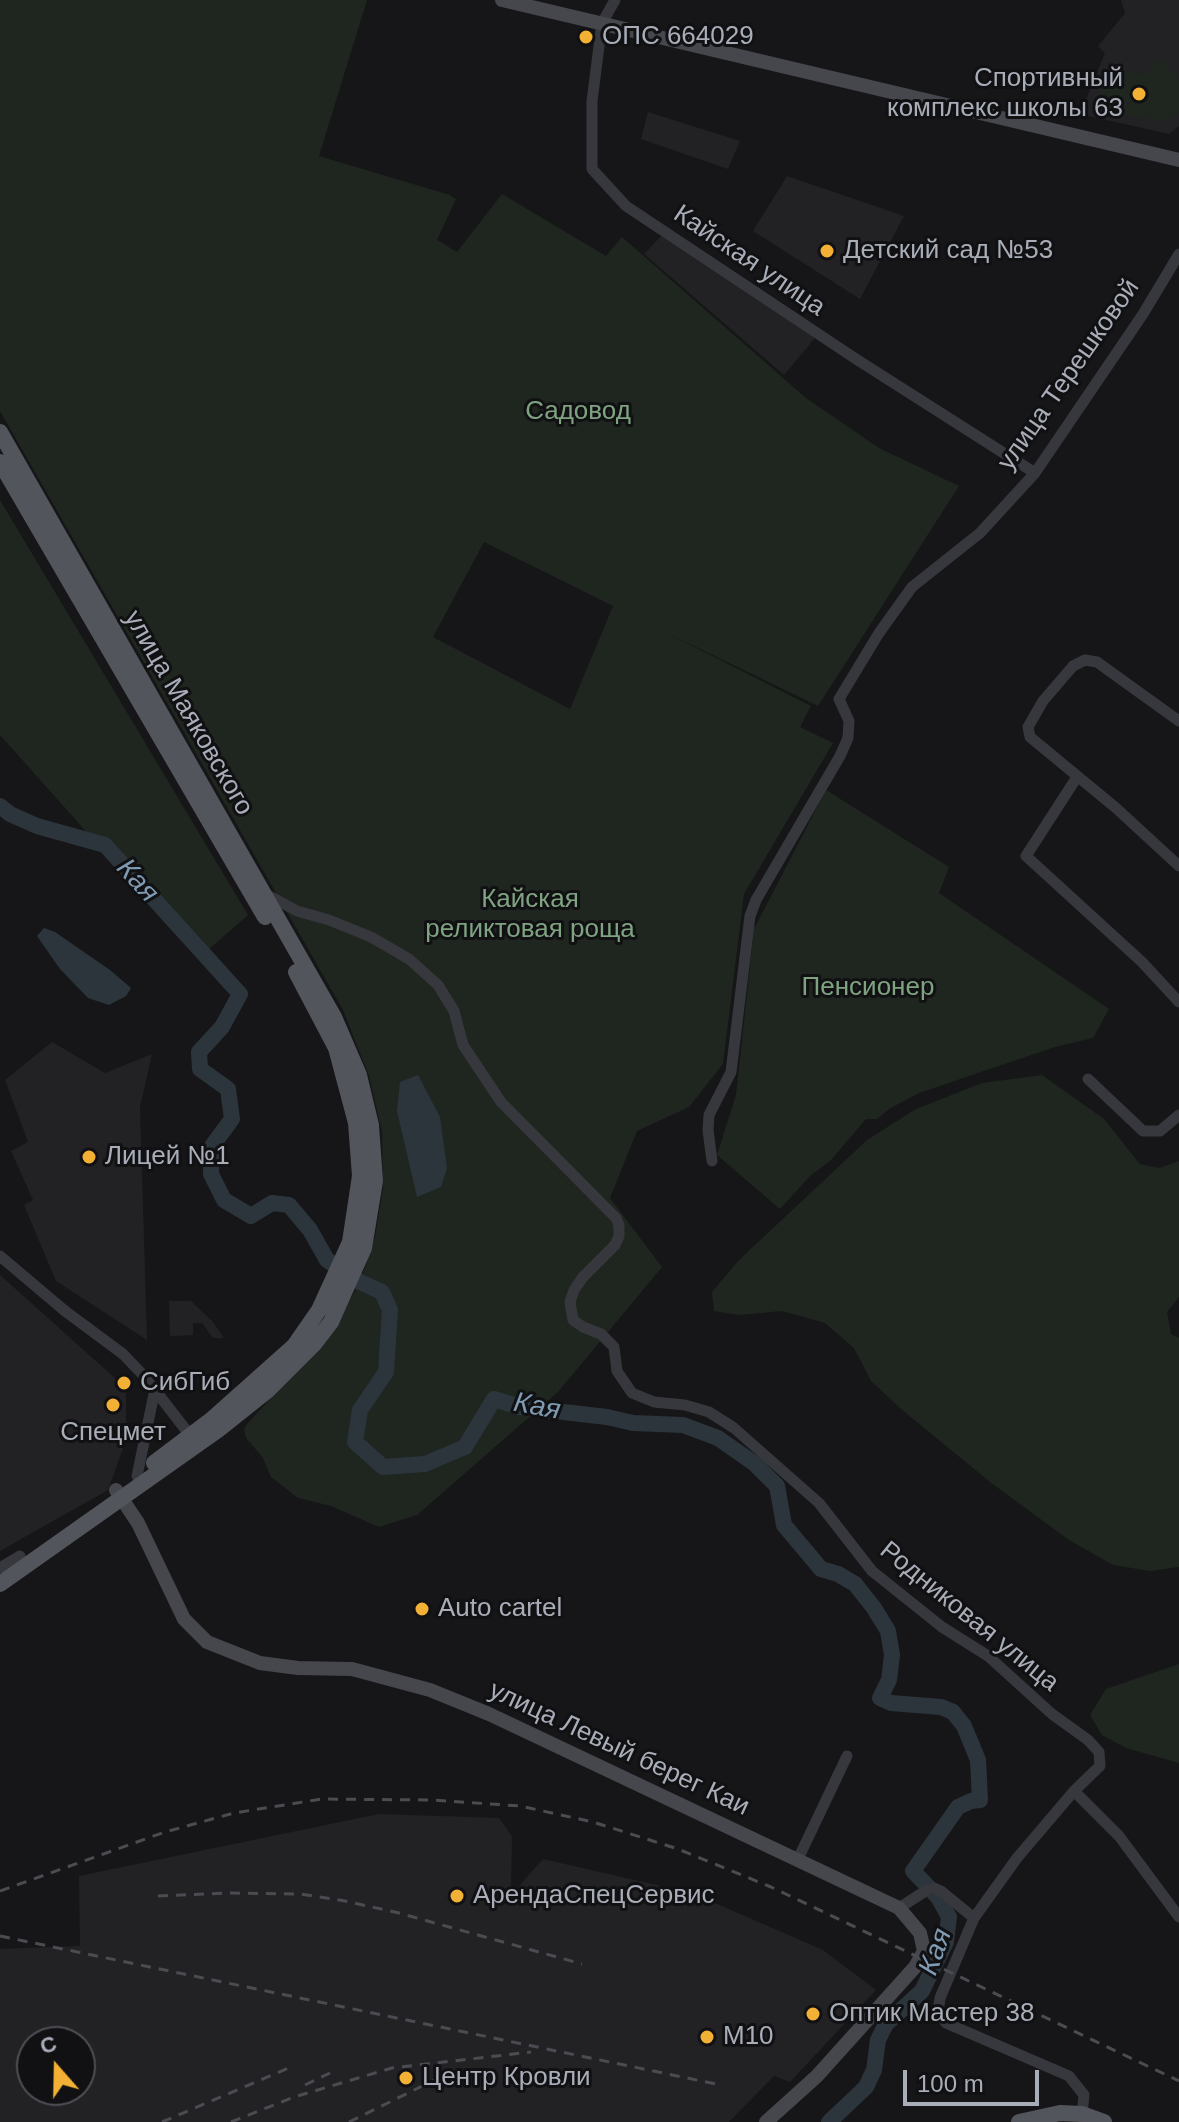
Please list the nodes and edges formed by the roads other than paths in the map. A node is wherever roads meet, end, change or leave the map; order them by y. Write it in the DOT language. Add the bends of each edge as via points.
graph roads {
  1 [pos="502,0"];
  2 [pos="615,0"];
  3 [pos="602,23"];
  4 [pos="1176,156"];
  5 [pos="1179,254"];
  6 [pos="0,432"];
  7 [pos="0,462"];
  8 [pos="1035,473"];
  9 [pos="1179,721"];
  10 [pos="1077,777"];
  11 [pos="1179,866"];
  12 [pos="263,893"];
  13 [pos="1179,1002"];
  14 [pos="1088,1079"];
  15 [pos="1179,1115"];
  16 [pos="712,1161"];
  17 [pos="357,1245"];
  18 [pos="0,1256"];
  19 [pos="155,1389"];
  20 [pos="194,1440"];
  21 [pos="137,1476"];
  22 [pos="120,1494"];
  23 [pos="20,1556"];
  24 [pos="0,1568"];
  25 [pos="0,1577"];
  26 [pos="0,1584"];
  27 [pos="847,1756"];
  28 [pos="1074,1791"];
  29 [pos="798,1859"];
  30 [pos="899,1908"];
  31 [pos="1179,1917"];
  32 [pos="974,1918"];
  33 [pos="1082,2114"];
  34 [pos="766,2122"];
  35 [pos="1019,2122"];
  36 [pos="1104,2122"];
  1 -- 3 [label="street"];
  2 -- 3 [label="street, Кайская улица"];
  3 -- 4 [label="street"];
  3 -- 8 [label="street, Кайская улица" via="592,101 592,169 626,206"];
  5 -- 8 [label="street, улица Терешковой"];
  6 -- 12 [label="main road, улица Маяковского"];
  7 -- 17 [label="main road, улица Маяковского" via="336,1048 360,1151"];
  8 -- 16 [label="street, улица Терешковой" via="980,533 912,587 839,699 849,721 848,738 750,916 731,1072 709,1115"];
  9 -- 10 [label="street" via="1097,662 1073,666 1028,727 1030,737"];
  10 -- 11 [label="street"];
  10 -- 13 [label="street" via="1026,856"];
  12 -- 17 [label="main road, улица Маяковского" via="334,1017 359,1075 371,1125 375,1181"];
  12 -- 28 [label="street, Родниковая улица" via="371,937 409,959 438,985 454,1011 463,1045 501,1102 619,1225 615,1245 574,1290 573,1320 609,1340 617,1371 632,1393 709,1412 734,1428 819,1503 872,1571 988,1656 1095,1746 1100,1766"];
  14 -- 15 [label="street" via="1143,1131 1160,1131"];
  17 -- 20 [label="main road" via="335,1296 331,1322 252,1403"];
  18 -- 19 [label="street" via="123,1354"];
  19 -- 20 [label="street"];
  19 -- 21 [label="street"];
  20 -- 21 [label="main road"];
  20 -- 22 [label="main road"];
  21 -- 22 [label="main road"];
  22 -- 23 [label="main road"];
  22 -- 26 [label="main road"];
  22 -- 29 [label="street, улица Левый берег Каи" via="184,1619 207,1642 260,1663 352,1669 430,1690"];
  23 -- 24 [label="street"];
  23 -- 25 [label="main road"];
  27 -- 29 [label="street"];
  28 -- 31 [label="street" via="1119,1836"];
  28 -- 32 [label="street"];
  29 -- 30 [label="street, улица Левый берег Каи"];
  30 -- 32 [label="street" via="931,1890"];
  30 -- 34 [label="street, улица Левый берег Каи" via="920,1933 924,1951 915,1967 817,2076"];
  32 -- 33 [label="street" via="938,2012 946,2023 1069,2076 1084,2095"];
  33 -- 35 [label="main road" via="1050,2114"];
  33 -- 36 [label="main road"];
}
